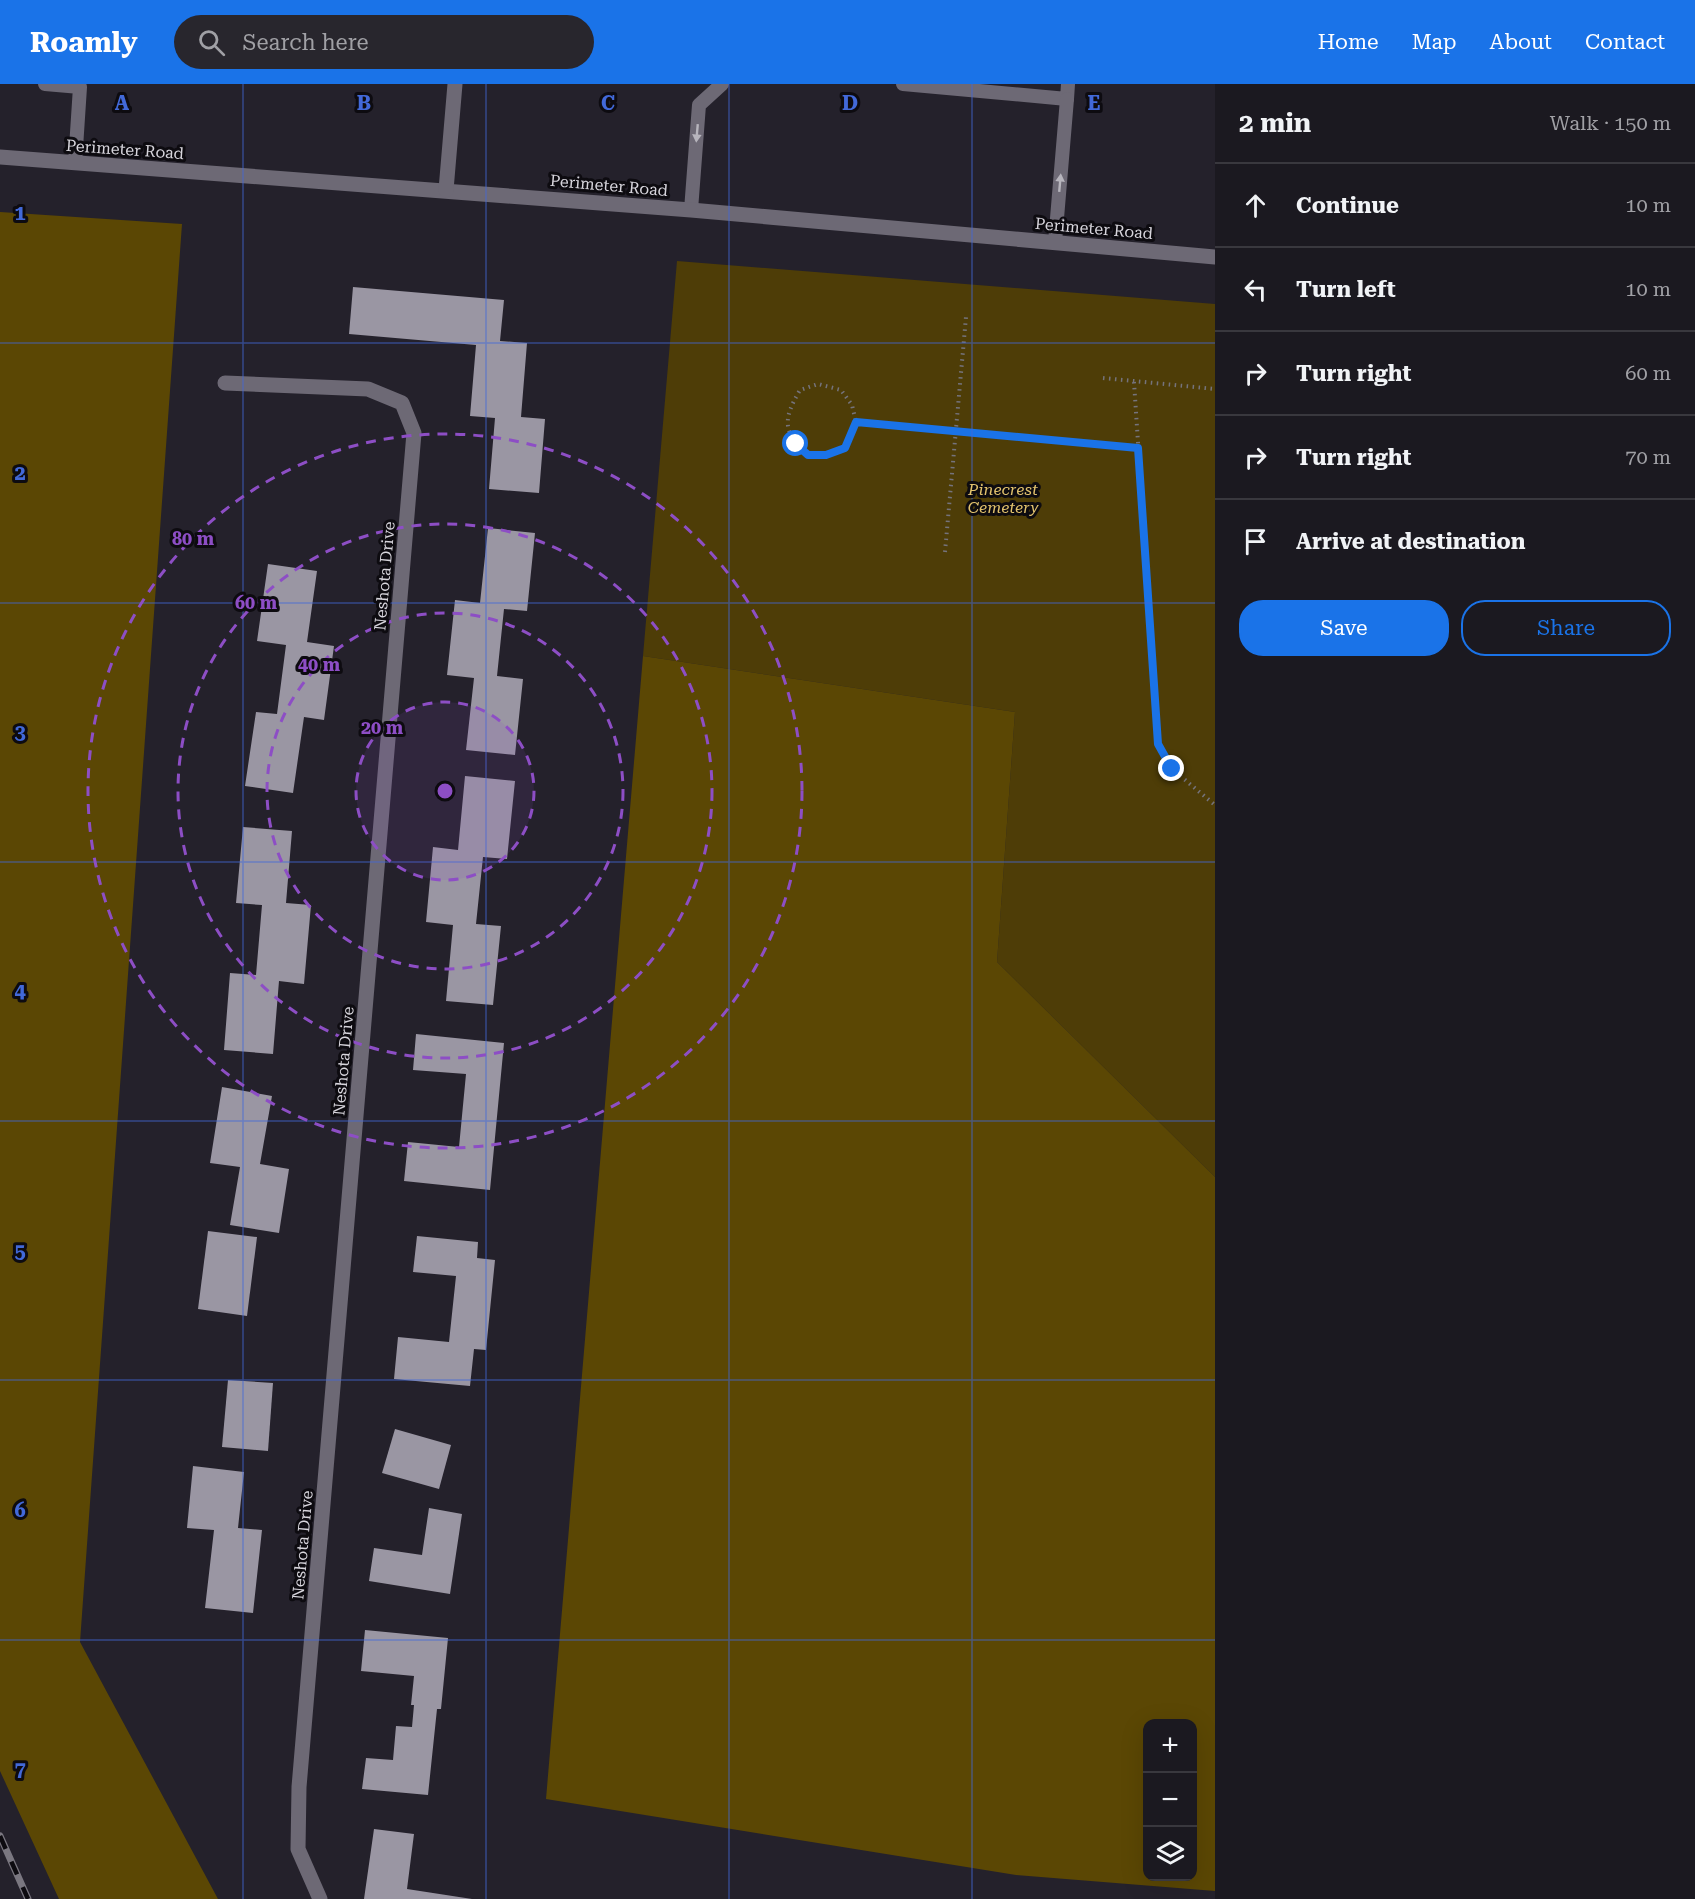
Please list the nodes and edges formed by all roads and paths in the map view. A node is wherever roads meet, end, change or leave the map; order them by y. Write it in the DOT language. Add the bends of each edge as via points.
graph roads {
  1 [pos="45,84"];
  2 [pos="455,84"];
  3 [pos="722,84"];
  4 [pos="903,84"];
  5 [pos="1068,84"];
  6 [pos="1067,99"];
  7 [pos="0,157"];
  8 [pos="75,163"];
  9 [pos="446,190"];
  10 [pos="691,210"];
  11 [pos="1055,242"];
  12 [pos="1215,257"];
  13 [pos="966,317"];
  14 [pos="1103,378"];
  15 [pos="1134,382"];
  16 [pos="225,383"];
  17 [pos="1215,388"];
  18 [pos="856,422"];
  19 [pos="956,432"];
  20 [pos="1138,448"];
  21 [pos="945,552"];
  22 [pos="1215,805"];
  23 [pos="321,1899"];
  1 -- 8 [label="lane" via="80,87"];
  2 -- 9 [label="street"];
  3 -- 10 [label="lane, one-way" via="699,105"];
  4 -- 6 [label="lane"];
  5 -- 6 [label="lane"];
  11 -- 6 [label="lane, one-way"];
  7 -- 8 [label="street, Perimeter Road"];
  8 -- 9 [label="street, Perimeter Road"];
  9 -- 10 [label="street, Perimeter Road"];
  10 -- 11 [label="street, Perimeter Road"];
  11 -- 12 [label="street, Perimeter Road"];
  13 -- 19 [label="path"];
  14 -- 15 [label="path"];
  15 -- 17 [label="path"];
  15 -- 20 [label="path"];
  16 -- 23 [label="street, Neshota Drive" via="368,389 402,403 414,433 299,1787 298,1849"];
  18 -- 18 [label="path" via="852,405 841,390 818,384 800,390 790,407 787,428 808,455 826,455 845,448"];
  18 -- 19 [label="path"];
  19 -- 20 [label="path"];
  19 -- 21 [label="path"];
  20 -- 22 [label="path" via="1158,744 1172,769"];
}
